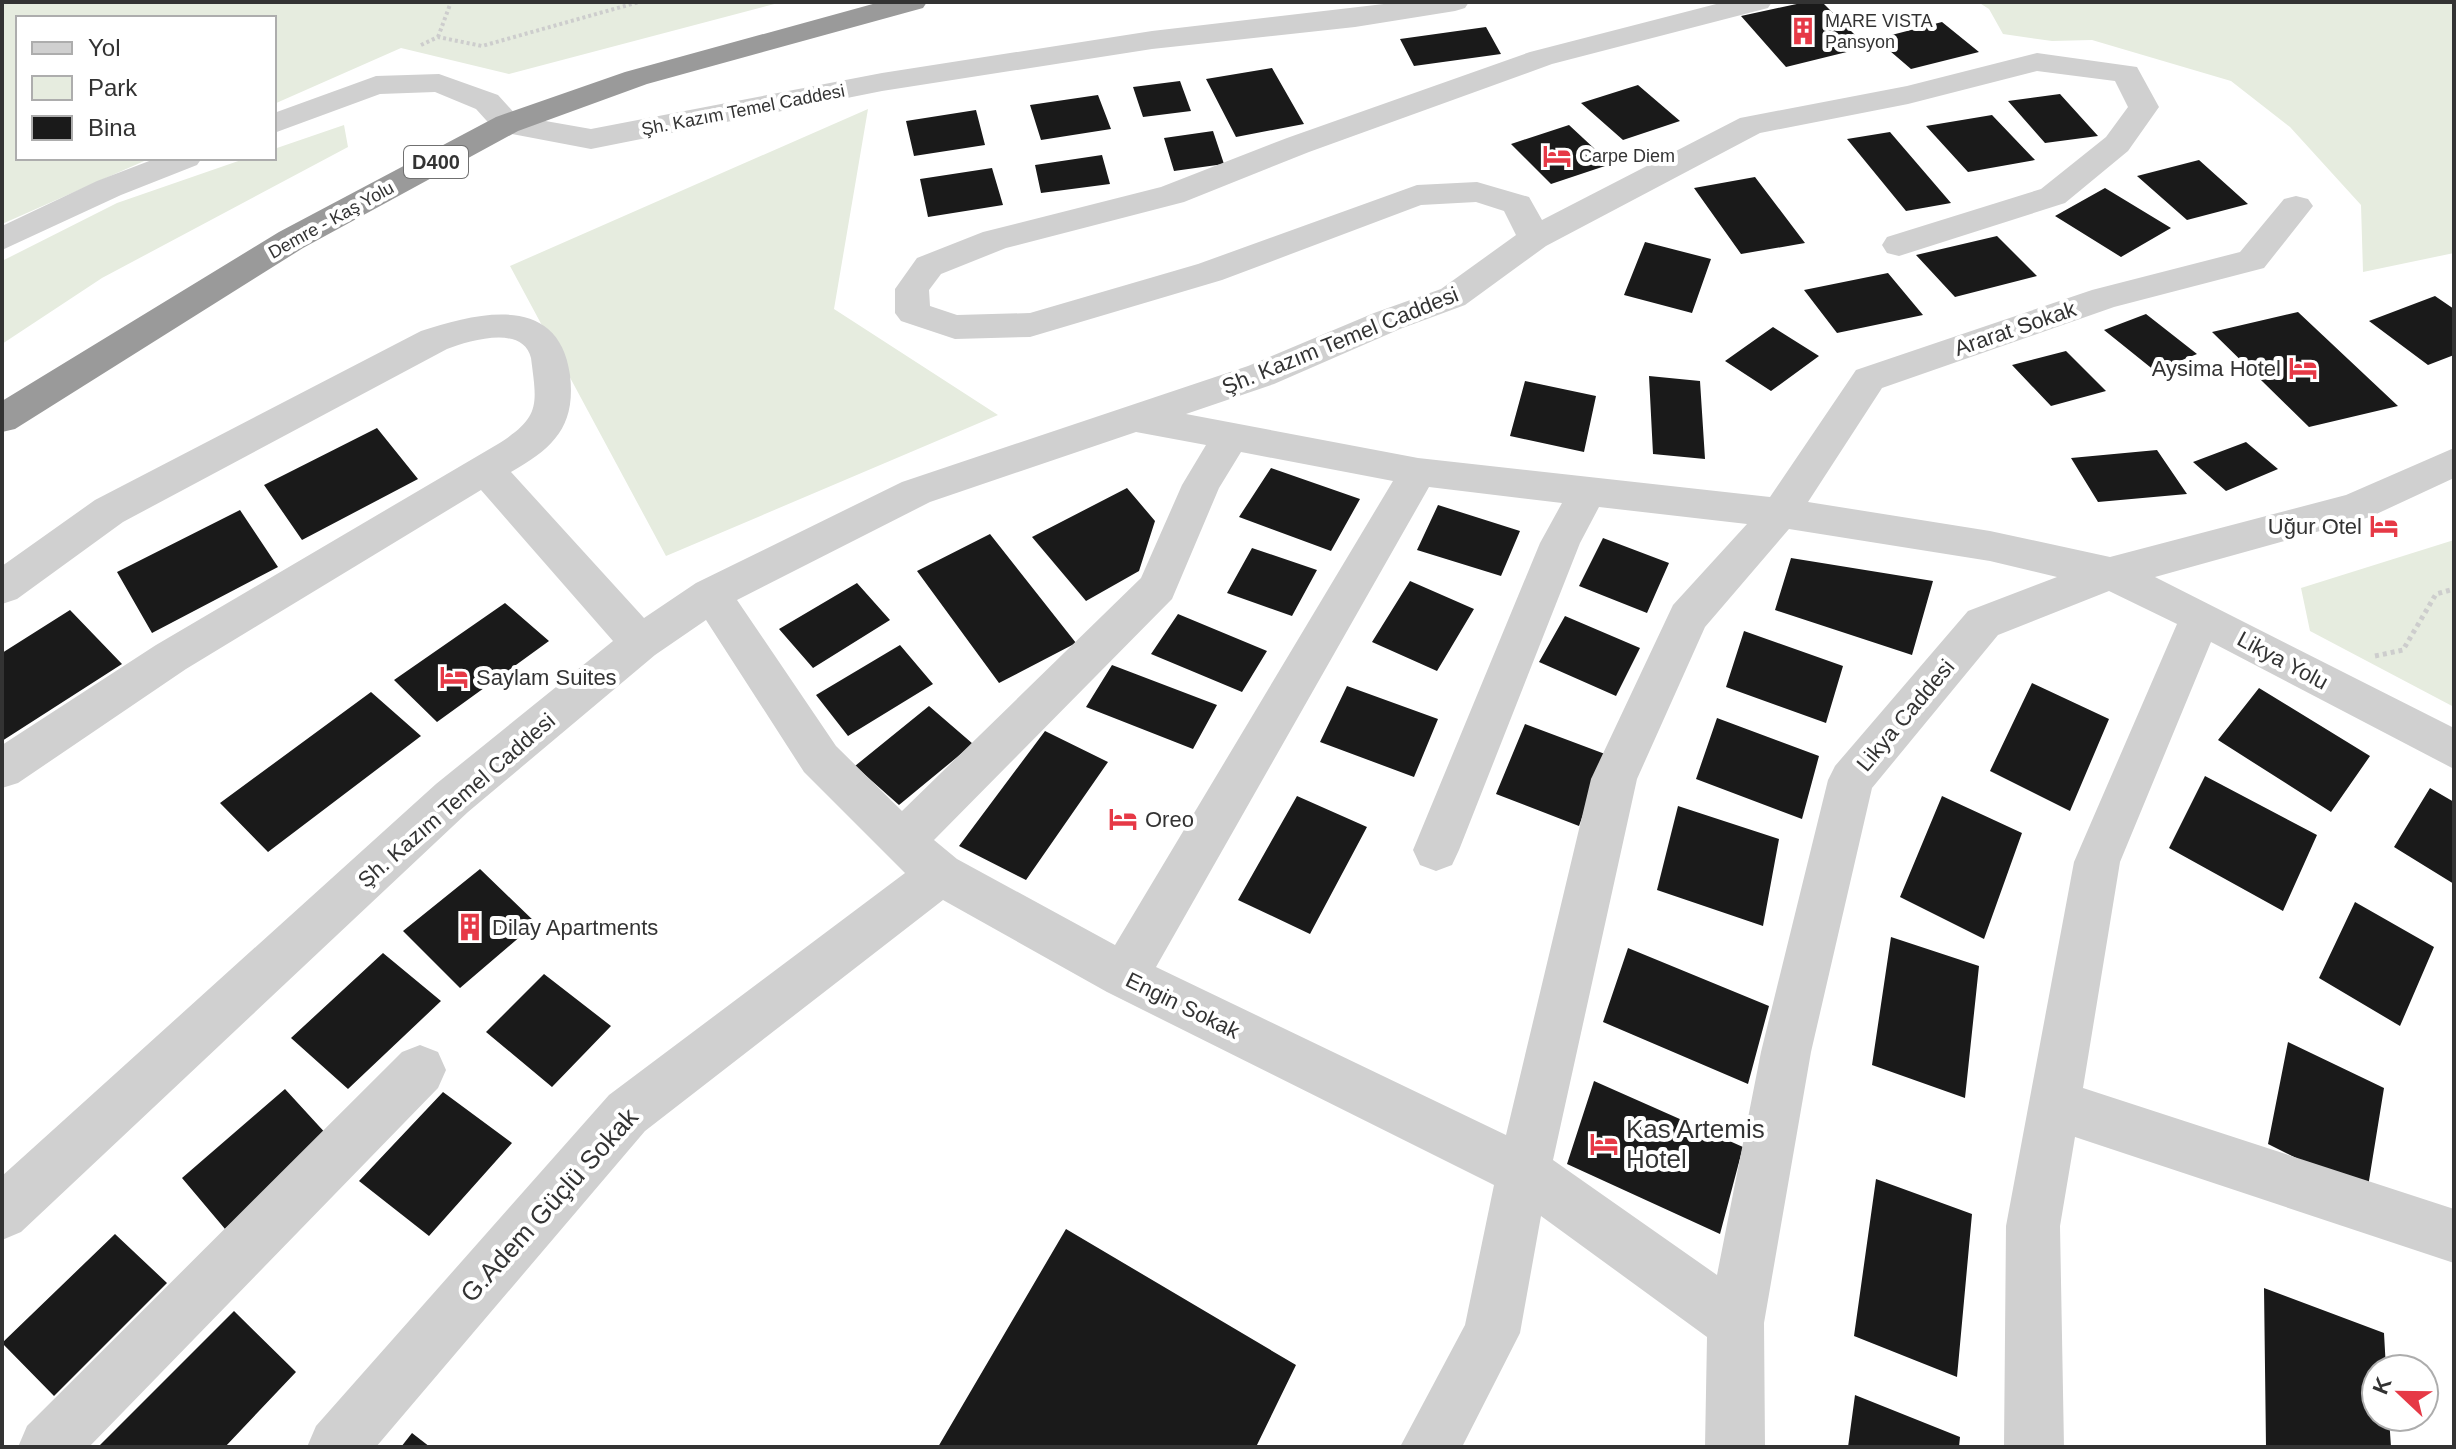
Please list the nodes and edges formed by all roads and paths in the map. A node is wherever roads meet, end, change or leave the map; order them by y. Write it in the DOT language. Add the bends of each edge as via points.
graph roads {
  1 [pos="451,2"];
  2 [pos="639,2"];
  3 [pos="913,2"];
  4 [pos="1455,2"];
  5 [pos="1758,2"];
  6 [pos="438,37"];
  7 [pos="376,85"];
  8 [pos="276,123"];
  9 [pos="507,124"];
  10 [pos="181,160"];
  11 [pos="2296,206"];
  12 [pos="1534,238"];
  13 [pos="2,239"];
  14 [pos="1899,245"];
  15 [pos="2,419"];
  16 [pos="1137,419"];
  17 [pos="1232,436"];
  18 [pos="2454,462"];
  19 [pos="485,469"];
  20 [pos="1418,472"];
  21 [pos="1589,489"];
  22 [pos="1780,513"];
  23 [pos="2110,573"];
  24 [pos="2,588"];
  25 [pos="2454,589"];
  26 [pos="711,594"];
  27 [pos="2201,617"];
  28 [pos="640,643"];
  29 [pos="2360,659"];
  30 [pos="2454,750"];
  31 [pos="2,769"];
  32 [pos="1436,850"];
  33 [pos="921,858"];
  34 [pos="1124,976"];
  35 [pos="420,1070"];
  36 [pos="2054,1104"];
  37 [pos="1526,1173"];
  38 [pos="2,1213"];
  39 [pos="2454,1236"];
  40 [pos="1736,1323"];
  41 [pos="48,1447"];
  42 [pos="337,1447"];
  43 [pos="1430,1447"];
  44 [pos="1735,1447"];
  45 [pos="2034,1447"];
  1 -- 6 [label="path"];
  2 -- 6 [label="path" via="482,46"];
  3 -- 9 [label="highway, Demre - Kaş Yolu / D400" via="636,78"];
  4 -- 9 [label="street, Şh. Kazım Temel Caddesi" via="1152,40 882,82 591,139"];
  5 -- 12 [label="street" via="1541,58 1172,195 995,240 929,266 912,289 913,313 955,327 1030,325 1210,272 1417,195 1477,192 1517,204"];
  6 -- 7 [label="path" via="385,62"];
  7 -- 8 [label="street"];
  7 -- 9 [label="street" via="439,83 487,102"];
  9 -- 15 [label="highway, Demre - Kaş Yolu / D400" via="291,240"];
  10 -- 13 [label="street"];
  11 -- 22 [label="street, Ararat Sokak" via="2252,260 2104,298 1869,379"];
  12 -- 14 [label="street, Şh. Kazım Temel Caddesi" via="1751,125 1908,95 2037,62 2126,73 2144,107 2117,144 2053,196"];
  12 -- 16 [label="street, Şh. Kazım Temel Caddesi" via="1453,297"];
  16 -- 17 [label="street"];
  16 -- 26 [label="street, Şh. Kazım Temel Caddesi" via="916,492"];
  17 -- 20 [label="street"];
  17 -- 33 [label="street, G.Adem Güçlü Sokak" via="1201,485 1157,588"];
  18 -- 23 [label="street, Likya Caddesi" via="2356,507"];
  19 -- 24 [label="street" via="539,432 555,402 546,346 517,329 472,329 434,340 109,511"];
  19 -- 28 [label="street"];
  19 -- 31 [label="street" via="171,657"];
  20 -- 21 [label="street"];
  20 -- 34 [label="street"];
  21 -- 22 [label="street"];
  21 -- 32 [label="street" via="1560,543"];
  22 -- 23 [label="street" via="1990,546"];
  22 -- 37 [label="street, Ararat Sokak" via="1688,617 1614,779"];
  23 -- 27 [label="street, Likya Yolu"];
  23 -- 40 [label="street, Likya Caddesi" via="1983,623 1851,780 1786,1052"];
  25 -- 29 [label="path" via="2436,594 2403,650"];
  26 -- 28 [label="street, Şh. Kazım Temel Caddesi"];
  26 -- 33 [label="street, Engin Sokak" via="820,759"];
  27 -- 30 [label="street, Likya Yolu"];
  27 -- 36 [label="street" via="2097,862"];
  28 -- 38 [label="street, Şh. Kazım Temel Caddesi" via="452,798"];
  33 -- 34 [label="street, Engin Sokak"];
  33 -- 42 [label="street, G.Adem Güçlü Sokak" via="627,1113"];
  34 -- 37 [label="street, Engin Sokak"];
  35 -- 41 [label="street"];
  36 -- 39 [label="street"];
  36 -- 45 [label="street" via="2033,1226"];
  37 -- 40 [label="street, Engin Sokak"];
  37 -- 43 [label="street, Ararat Sokak" via="1492,1333"];
  40 -- 44 [label="street, Likya Caddesi"];
}
